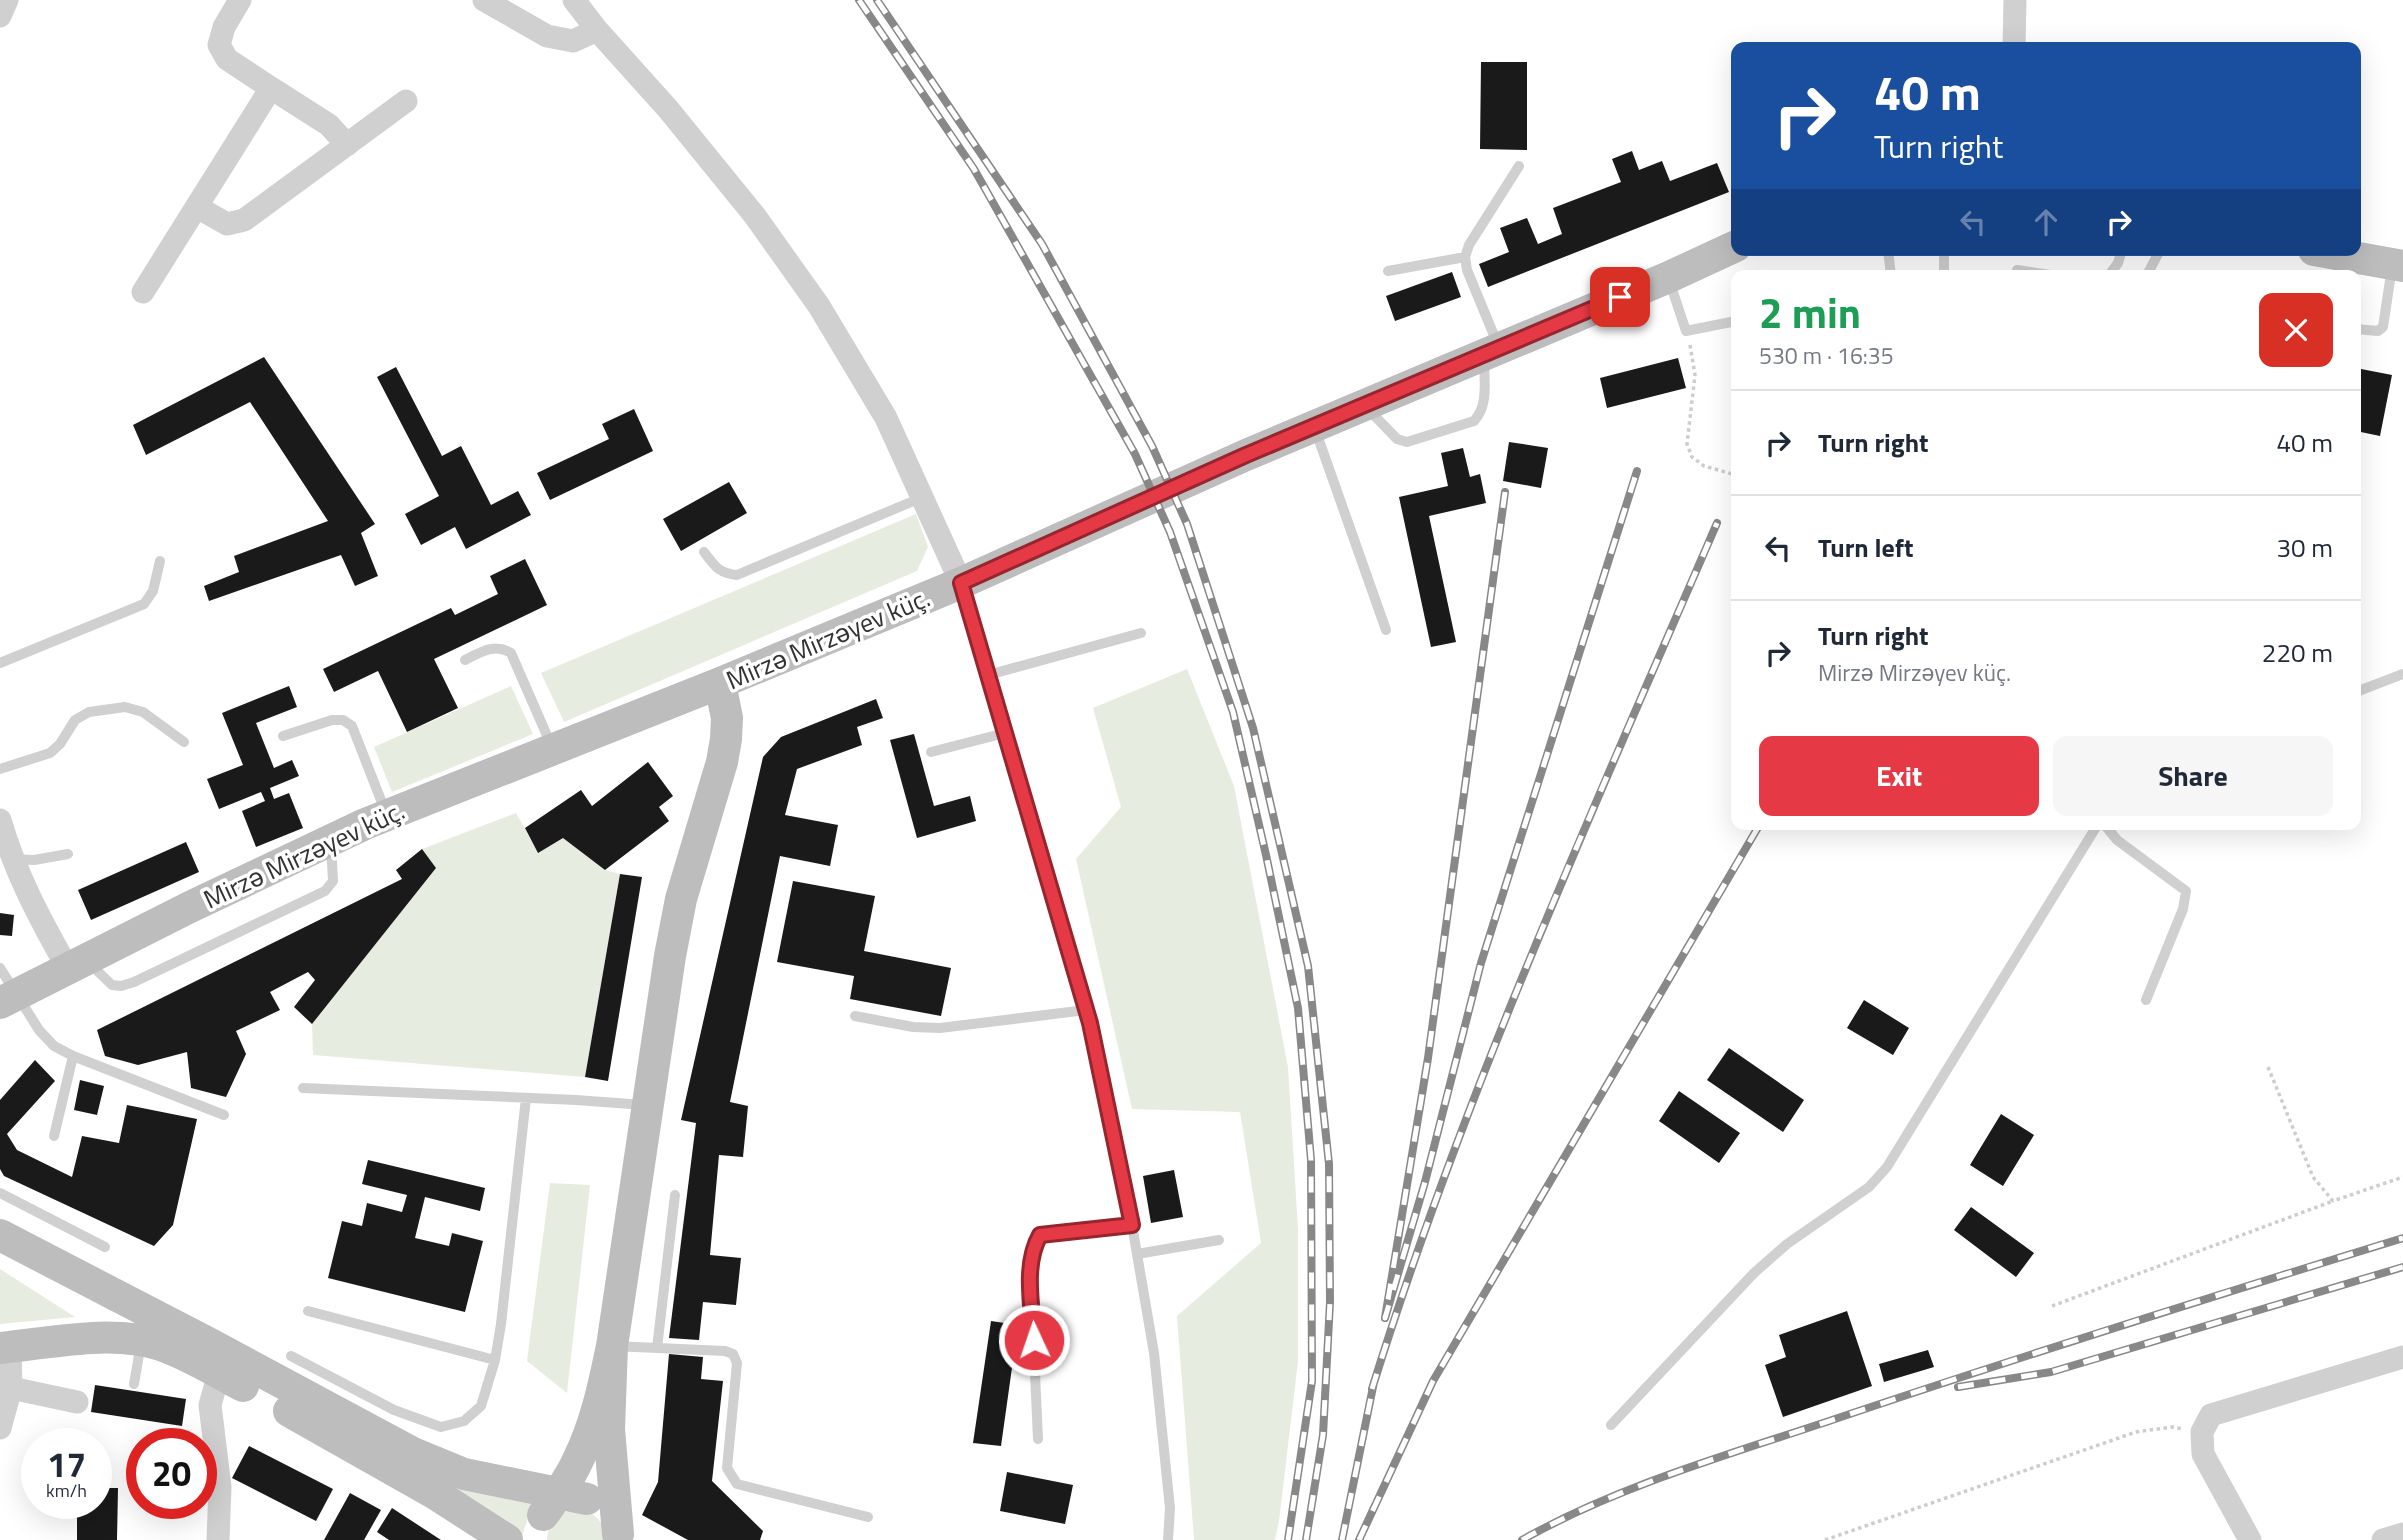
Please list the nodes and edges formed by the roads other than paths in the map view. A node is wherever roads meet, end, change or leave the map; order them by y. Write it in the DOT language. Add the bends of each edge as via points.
graph roads {
  1 [pos="7,0"];
  2 [pos="240,0"];
  3 [pos="484,0"];
  4 [pos="574,0"];
  5 [pos="2014,0"];
  6 [pos="0,16"];
  7 [pos="597,30"];
  8 [pos="2014,42"];
  9 [pos="271,89"];
  10 [pos="406,101"];
  11 [pos="347,145"];
  12 [pos="1519,166"];
  13 [pos="197,207"];
  14 [pos="1731,248"];
  15 [pos="2348,256"];
  16 [pos="1465,257"];
  17 [pos="2398,265"];
  18 [pos="1388,271"];
  19 [pos="1669,277"];
  20 [pos="143,292"];
  21 [pos="1731,322"];
  22 [pos="2361,329"];
  23 [pos="1492,351"];
  24 [pos="1364,405"];
  25 [pos="1314,426"];
  26 [pos="923,497"];
  27 [pos="704,552"];
  28 [pos="160,561"];
  29 [pos="961,583"];
  30 [pos="1386,630"];
  31 [pos="1141,633"];
  32 [pos="465,660"];
  33 [pos="0,663"];
  34 [pos="2403,674"];
  35 [pos="988,675"];
  36 [pos="720,684"];
  37 [pos="2361,690"];
  38 [pos="1005,733"];
  39 [pos="283,736"];
  40 [pos="184,742"];
  41 [pos="553,749"];
  42 [pos="932,752"];
  43 [pos="0,769"];
  44 [pos="387,816"];
  45 [pos="0,820"];
  46 [pos="2094,830"];
  47 [pos="2109,830"];
  48 [pos="331,841"];
  49 [pos="68,854"];
  50 [pos="6,857"];
  51 [pos="77,964"];
  52 [pos="0,968"];
  53 [pos="9,999"];
  54 [pos="2146,1000"];
  55 [pos="1086,1010"];
  56 [pos="855,1016"];
  57 [pos="74,1056"];
  58 [pos="303,1087"];
  59 [pos="526,1098"];
  60 [pos="646,1105"];
  61 [pos="224,1115"];
  62 [pos="54,1136"];
  63 [pos="0,1194"];
  64 [pos="675,1195"];
  65 [pos="1132,1225"];
  66 [pos="0,1235"];
  67 [pos="1219,1240"];
  68 [pos="105,1247"];
  69 [pos="1137,1254"];
  70 [pos="308,1311"];
  71 [pos="141,1340"];
  72 [pos="612,1346"];
  73 [pos="5,1347"];
  74 [pos="657,1348"];
  75 [pos="292,1356"];
  76 [pos="2403,1357"];
  77 [pos="495,1360"];
  78 [pos="219,1373"];
  79 [pos="134,1384"];
  80 [pos="11,1388"];
  81 [pos="77,1402"];
  82 [pos="1611,1426"];
  83 [pos="0,1427"];
  84 [pos="1038,1439"];
  85 [pos="556,1512"];
  86 [pos="868,1517"];
  87 [pos="2403,1534"];
  88 [pos="618,1538"];
  89 [pos="218,1540"];
  90 [pos="507,1540"];
  91 [pos="1168,1540"];
  92 [pos="2250,1540"];
  93 [pos="2383,1540"];
  1 -- 6 [label="street"];
  2 -- 9 [label="street" via="219,45 228,59"];
  3 -- 7 [label="street" via="547,36 573,41"];
  4 -- 7 [label="street"];
  5 -- 8 [label="street"];
  7 -- 26 [label="street" via="746,205 819,306 886,418"];
  9 -- 11 [label="street" via="329,125"];
  9 -- 13 [label="street"];
  10 -- 11 [label="street"];
  11 -- 13 [label="street" via="244,220 227,224"];
  12 -- 16 [label="lane"];
  13 -- 20 [label="street"];
  14 -- 19 [label="main road, Mirzə Mirzəyev küç."];
  15 -- 17 [label="main road"];
  16 -- 18 [label="lane"];
  16 -- 23 [label="lane"];
  17 -- 22 [label="lane" via="2383,327"];
  19 -- 21 [label="lane" via="1686,331"];
  19 -- 23 [label="main road, Mirzə Mirzəyev küç."];
  23 -- 24 [label="main road, Mirzə Mirzəyev küç."];
  23 -- 24 [label="lane" via="1484,404 1474,421 1406,442 1397,439"];
  24 -- 25 [label="main road, Mirzə Mirzəyev küç."];
  25 -- 29 [label="main road, Mirzə Mirzəyev küç."];
  25 -- 30 [label="lane"];
  26 -- 27 [label="lane" via="737,575 716,568"];
  26 -- 29 [label="street"];
  28 -- 33 [label="lane" via="153,591 144,604"];
  29 -- 35 [label="lane"];
  29 -- 36 [label="main road, Mirzə Mirzəyev küç."];
  31 -- 35 [label="lane"];
  32 -- 41 [label="lane" via="491,648 511,653"];
  34 -- 37 [label="lane"];
  35 -- 38 [label="lane"];
  36 -- 41 [label="main road, Mirzə Mirzəyev küç."];
  36 -- 60 [label="main road" via="727,718 722,762 681,900"];
  38 -- 42 [label="lane"];
  38 -- 55 [label="lane"];
  39 -- 44 [label="lane" via="332,720 352,726"];
  40 -- 43 [label="lane" via="143,712 125,707 89,712 75,720 50,753"];
  41 -- 44 [label="main road, Mirzə Mirzəyev küç."];
  44 -- 48 [label="main road, Mirzə Mirzəyev küç."];
  45 -- 50 [label="street"];
  46 -- 82 [label="lane" via="1870,1188 1787,1244 1754,1273"];
  47 -- 54 [label="lane" via="2186,891"];
  48 -- 51 [label="main road, Mirzə Mirzəyev küç."];
  48 -- 51 [label="lane" via="333,881 325,891 121,986 111,985"];
  49 -- 50 [label="lane" via="34,860"];
  50 -- 51 [label="street" via="31,902"];
  51 -- 53 [label="main road, Mirzə Mirzəyev küç."];
  52 -- 53 [label="lane"];
  53 -- 57 [label="lane" via="54,1046"];
  55 -- 56 [label="lane" via="940,1028"];
  55 -- 65 [label="lane"];
  57 -- 61 [label="lane"];
  57 -- 62 [label="lane"];
  58 -- 59 [label="lane"];
  59 -- 60 [label="lane"];
  59 -- 77 [label="lane"];
  60 -- 72 [label="main road"];
  63 -- 68 [label="lane"];
  64 -- 74 [label="lane"];
  65 -- 69 [label="lane"];
  65 -- 84 [label="lane" via="1040,1235 1034,1247 1030,1265"];
  66 -- 85 [label="main road" via="413,1454"];
  67 -- 69 [label="lane"];
  69 -- 91 [label="lane" via="1154,1353 1170,1508"];
  70 -- 77 [label="lane"];
  71 -- 73 [label="main road" via="91,1339"];
  71 -- 78 [label="main road"];
  71 -- 79 [label="lane"];
  72 -- 74 [label="lane"];
  72 -- 85 [label="main road" via="591,1428"];
  72 -- 88 [label="main road" via="608,1429"];
  73 -- 80 [label="street"];
  74 -- 86 [label="lane" via="733,1354 737,1363 727,1468 737,1484"];
  75 -- 77 [label="lane" via="394,1410 441,1427 464,1421 481,1406"];
  76 -- 92 [label="street" via="2211,1415 2202,1432 2203,1454"];
  78 -- 89 [label="street" via="209,1405 220,1486"];
  78 -- 90 [label="main road" via="434,1493"];
  80 -- 81 [label="street"];
  80 -- 83 [label="street"];
  85 -- 88 [label="main road" via="598,1504 607,1512"];
  87 -- 93 [label="street"];
}
